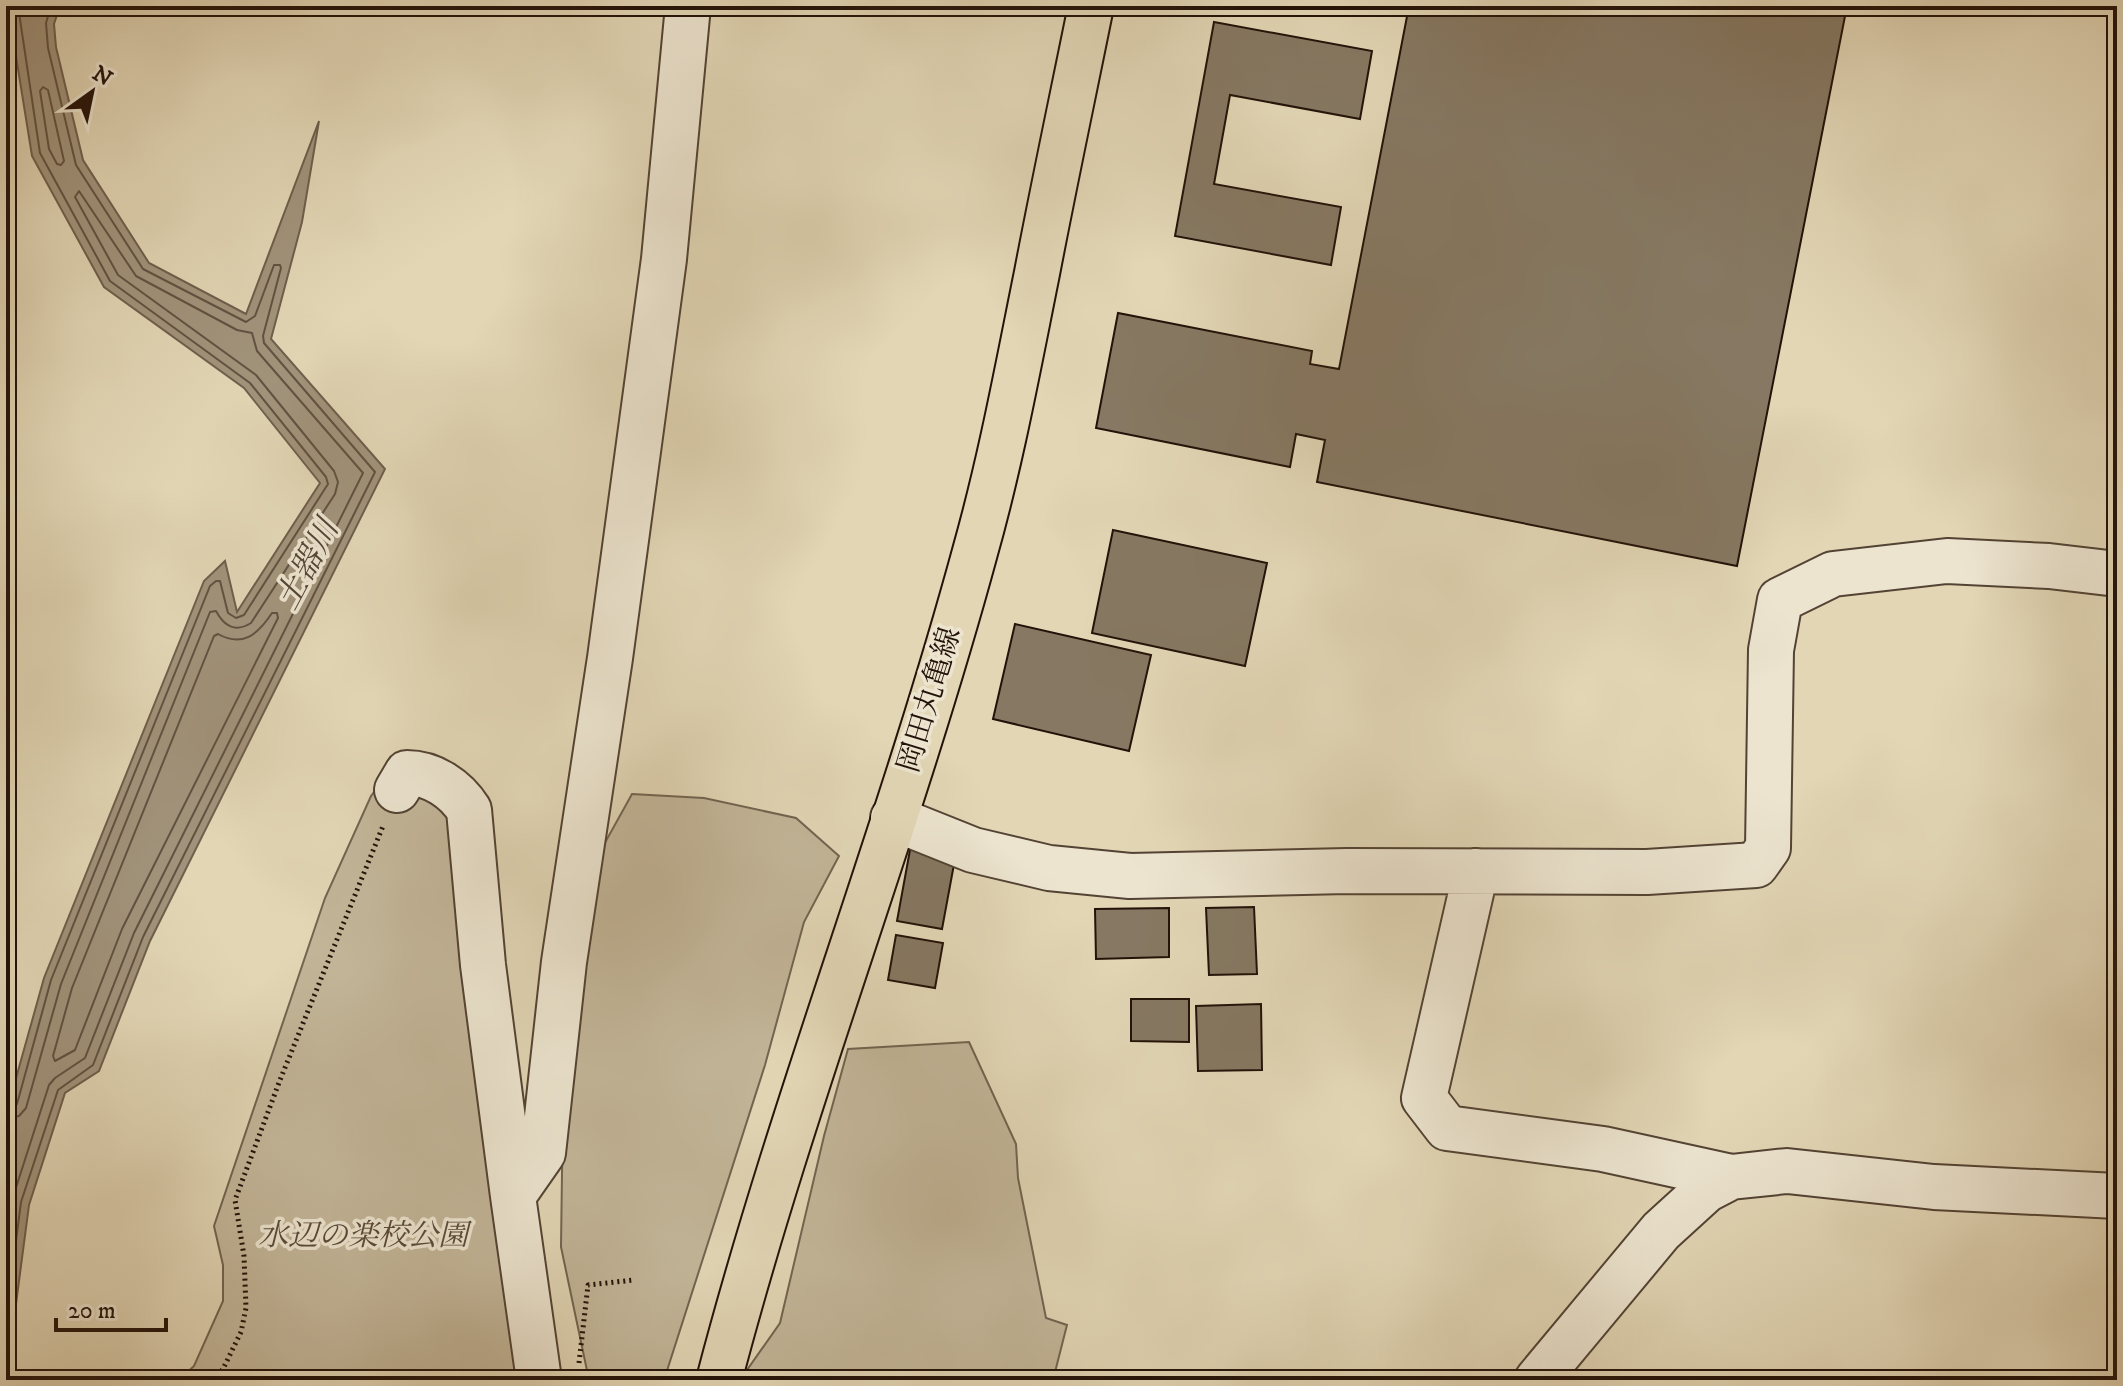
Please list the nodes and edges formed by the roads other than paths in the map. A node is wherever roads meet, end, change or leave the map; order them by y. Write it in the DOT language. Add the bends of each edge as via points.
graph roads {
  1 [pos="688,6"];
  2 [pos="1091,6"];
  3 [pos="2117,574"];
  4 [pos="397,790"];
  5 [pos="893,818"];
  6 [pos="1476,871"];
  7 [pos="1731,1177"];
  8 [pos="513,1196"];
  9 [pos="2117,1196"];
  10 [pos="558,1377"];
  11 [pos="719,1380"];
  12 [pos="1537,1380"];
  1 -- 8 [label="street" via="664,259 564,962 543,1153"];
  2 -- 5 [label="main road, 岡田丸亀線" via="1004,440 975,553"];
  3 -- 6 [label="street" via="1947,561 1833,574 1780,600 1771,650 1768,848 1756,865 1647,872"];
  4 -- 8 [label="street" via="407,773 424,773 469,810"];
  5 -- 6 [label="street" via="973,850 1049,868 1116,875"];
  5 -- 11 [label="main road, 岡田丸亀線"];
  6 -- 7 [label="street" via="1424,1098 1447,1128 1603,1149"];
  7 -- 9 [label="street" via="1787,1171 1934,1187"];
  7 -- 12 [label="street" via="1706,1190 1661,1231"];
  8 -- 10 [label="street"];
}
